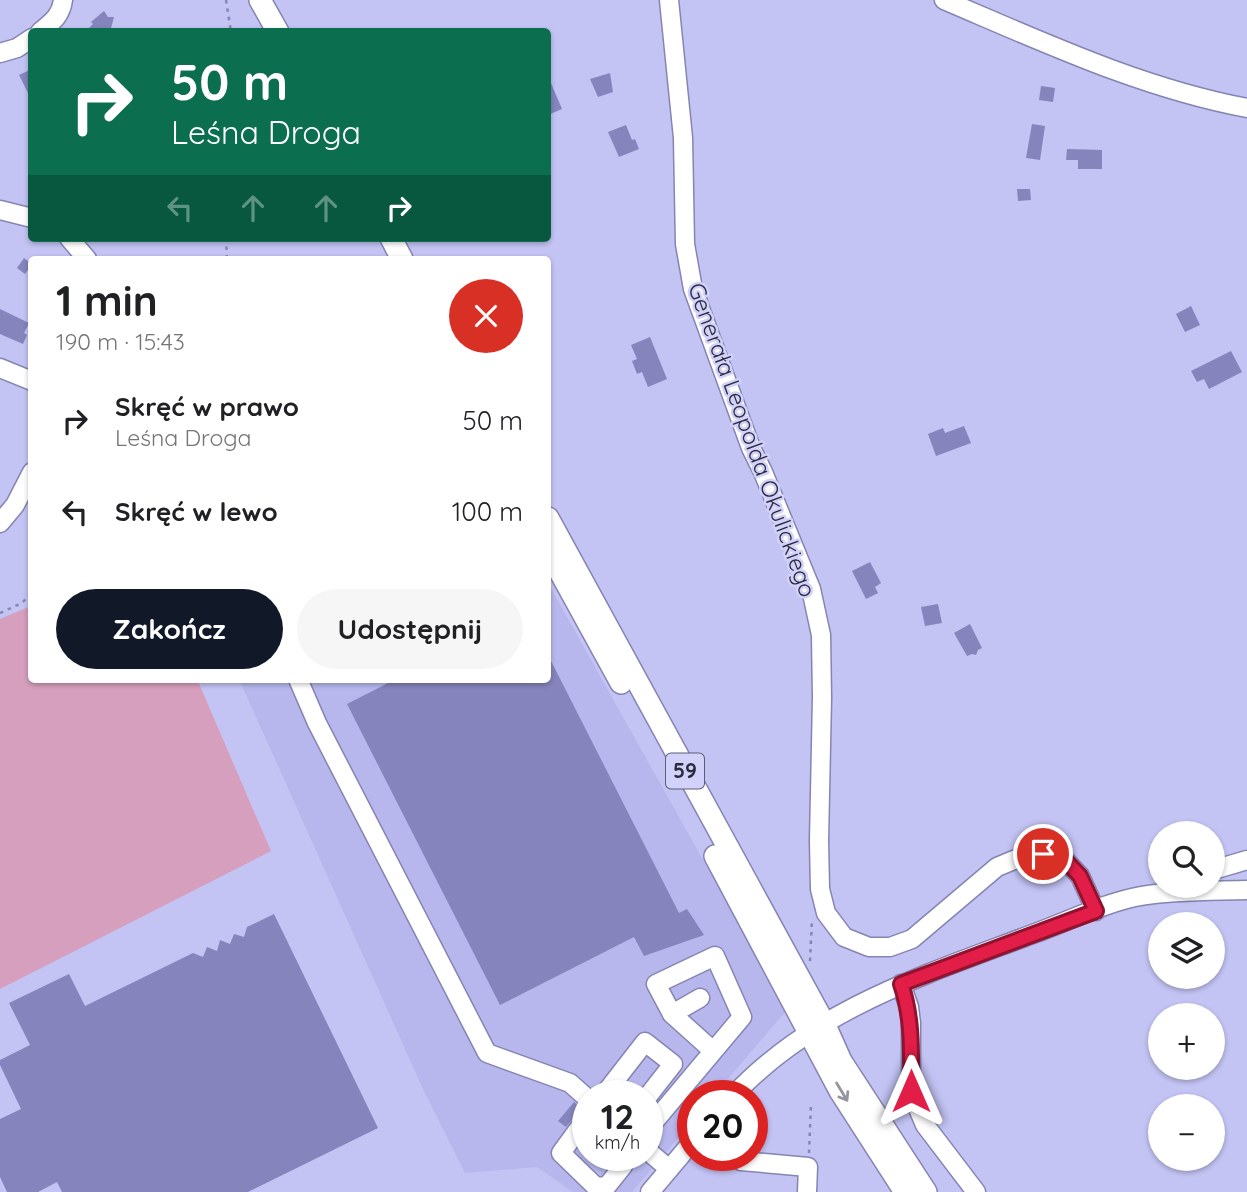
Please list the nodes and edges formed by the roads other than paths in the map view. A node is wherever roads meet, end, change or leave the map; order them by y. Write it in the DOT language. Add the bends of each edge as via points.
graph roads {
  1 [pos="63,0"];
  2 [pos="260,0"];
  3 [pos="669,0"];
  4 [pos="944,0"];
  5 [pos="45,28"];
  6 [pos="276,28"];
  7 [pos="28,41"];
  8 [pos="0,53"];
  9 [pos="1247,108"];
  10 [pos="0,210"];
  11 [pos="28,217"];
  12 [pos="72,242"];
  13 [pos="84,256"];
  14 [pos="0,368"];
  15 [pos="28,379"];
  16 [pos="28,480"];
  17 [pos="0,523"];
  18 [pos="551,524"];
  19 [pos="551,556"];
  20 [pos="300,683"];
  21 [pos="1247,860"];
  22 [pos="1225,866"];
  23 [pos="1247,890"];
  24 [pos="1148,894"];
  25 [pos="1140,897"];
  26 [pos="1096,911"];
  27 [pos="726,984"];
  28 [pos="901,984"];
  29 [pos="672,1014"];
  30 [pos="816,1028"];
  31 [pos="712,1050"];
  32 [pos="620,1080"];
  33 [pos="660,1080"];
  34 [pos="750,1080"];
  35 [pos="572,1085"];
  36 [pos="663,1110"];
  37 [pos="572,1141"];
  38 [pos="677,1160"];
  39 [pos="768,1163"];
  40 [pos="572,1164"];
  41 [pos="663,1164"];
  42 [pos="669,1169"];
  43 [pos="580,1171"];
  44 [pos="619,1171"];
  45 [pos="650,1192"];
  46 [pos="807,1192"];
  47 [pos="905,1192"];
  48 [pos="926,1192"];
  49 [pos="976,1192"];
  1 -- 5 [label="street" via="55,20"];
  2 -- 6 [label="main road"];
  3 -- 26 [label="street, Generała Leopolda Okulickiego" via="683,138 685,244 693,289 751,448 811,589 821,635 820,877 826,913 844,937 869,947 890,947 912,939 997,867 1043,854 1065,860 1080,876"];
  4 -- 9 [label="street" via="1149,83"];
  7 -- 8 [label="street"];
  10 -- 11 [label="street"];
  12 -- 13 [label="street"];
  14 -- 15 [label="street"];
  16 -- 17 [label="street"];
  18 -- 30 [label="main road, 59" via="800,981"];
  19 -- 30 [label="main road, 59" via="787,989"];
  20 -- 35 [label="street" via="488,1053"];
  21 -- 22 [label="street"];
  23 -- 25 [label="street"];
  24 -- 25 [label="street"];
  25 -- 26 [label="street"];
  26 -- 28 [label="street"];
  27 -- 29 [label="street"];
  27 -- 29 [label="street" via="715,956 656,984"];
  27 -- 31 [label="street" via="742,1017"];
  28 -- 30 [label="street"];
  28 -- 49 [label="street" via="911,1023 911,1091 925,1125"];
  29 -- 31 [label="street"];
  30 -- 34 [label="street"];
  30 -- 47 [label="main road, 59, one-way" via="840,1091"];
  30 -- 48 [label="main road, 59"];
  31 -- 36 [label="street"];
  32 -- 33 [label="street" via="645,1042 673,1064"];
  37 -- 40 [label="street" via="561,1153"];
  38 -- 42 [label="street"];
  39 -- 46 [label="street" via="808,1167"];
  41 -- 42 [label="street"];
  42 -- 45 [label="street"];
  43 -- 44 [label="street" via="596,1187 607,1186"];
}
